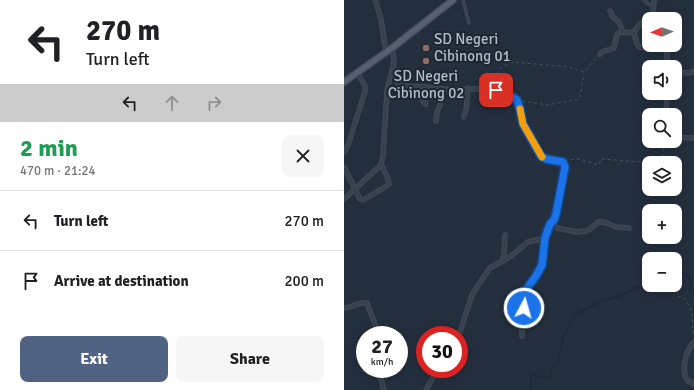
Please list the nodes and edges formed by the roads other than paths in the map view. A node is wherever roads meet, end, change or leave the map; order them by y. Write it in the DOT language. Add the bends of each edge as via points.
graph roads {
  1 [pos="375,0"];
  2 [pos="453,0"];
  3 [pos="463,0"];
  4 [pos="644,0"];
  5 [pos="654,0"];
  6 [pos="654,6"];
  7 [pos="610,11"];
  8 [pos="653,12"];
  9 [pos="469,23"];
  10 [pos="642,23"];
  11 [pos="622,32"];
  12 [pos="634,32"];
  13 [pos="392,48"];
  14 [pos="386,52"];
  15 [pos="600,54"];
  16 [pos="667,60"];
  17 [pos="694,71"];
  18 [pos="357,72"];
  19 [pos="682,72"];
  20 [pos="392,76"];
  21 [pos="344,80"];
  22 [pos="424,87"];
  23 [pos="468,88"];
  24 [pos="442,89"];
  25 [pos="426,104"];
  26 [pos="464,117"];
  27 [pos="436,121"];
  28 [pos="682,137"];
  29 [pos="694,138"];
  30 [pos="344,152"];
  31 [pos="381,165"];
  32 [pos="344,168"];
  33 [pos="356,189"];
  34 [pos="344,199"];
  35 [pos="551,222"];
  36 [pos="629,228"];
  37 [pos="505,235"];
  38 [pos="545,238"];
  39 [pos="501,262"];
  40 [pos="344,308"];
  41 [pos="376,326"];
  42 [pos="462,326"];
  43 [pos="522,336"];
  44 [pos="694,342"];
  45 [pos="381,378"];
  46 [pos="433,378"];
  47 [pos="694,384"];
  48 [pos="384,390"];
  49 [pos="426,390"];
  1 -- 14 [label="street"];
  2 -- 13 [label="main road"];
  3 -- 9 [label="lane"];
  4 -- 6 [label="lane"];
  5 -- 6 [label="street"];
  6 -- 8 [label="street"];
  7 -- 11 [label="street" via="613,18 619,22"];
  10 -- 12 [label="street"];
  11 -- 12 [label="street"];
  11 -- 15 [label="street" via="617,34 614,48"];
  12 -- 16 [label="street" via="639,47 667,50"];
  13 -- 14 [label="main road"];
  13 -- 20 [label="street"];
  14 -- 18 [label="main road"];
  17 -- 19 [label="street"];
  18 -- 21 [label="main road"];
  18 -- 30 [label="street" via="365,86 365,92"];
  20 -- 22 [label="street" via="400,85"];
  20 -- 31 [label="street" via="387,90"];
  22 -- 24 [label="street"];
  22 -- 25 [label="street" via="422,100"];
  23 -- 24 [label="street"];
  23 -- 26 [label="street"];
  23 -- 35 [label="street" via="490,88 517,100 523,124 541,156 563,162 565,171 556,214"];
  24 -- 27 [label="street"];
  28 -- 29 [label="street"];
  31 -- 33 [label="street"];
  31 -- 33 [label="street" via="389,182 387,186 363,200"];
  32 -- 33 [label="street"];
  33 -- 34 [label="street"];
  35 -- 36 [label="street" via="557,228 577,232 586,231 598,222"];
  35 -- 38 [label="street"];
  37 -- 39 [label="street"];
  38 -- 39 [label="street" via="528,242"];
  38 -- 43 [label="street" via="540,269 524,295"];
  39 -- 42 [label="street" via="490,268 472,295"];
  40 -- 41 [label="street" via="366,303"];
  44 -- 47 [label="street" via="686,354 684,370 688,381"];
  45 -- 48 [label="street"];
  46 -- 49 [label="street"];
}
